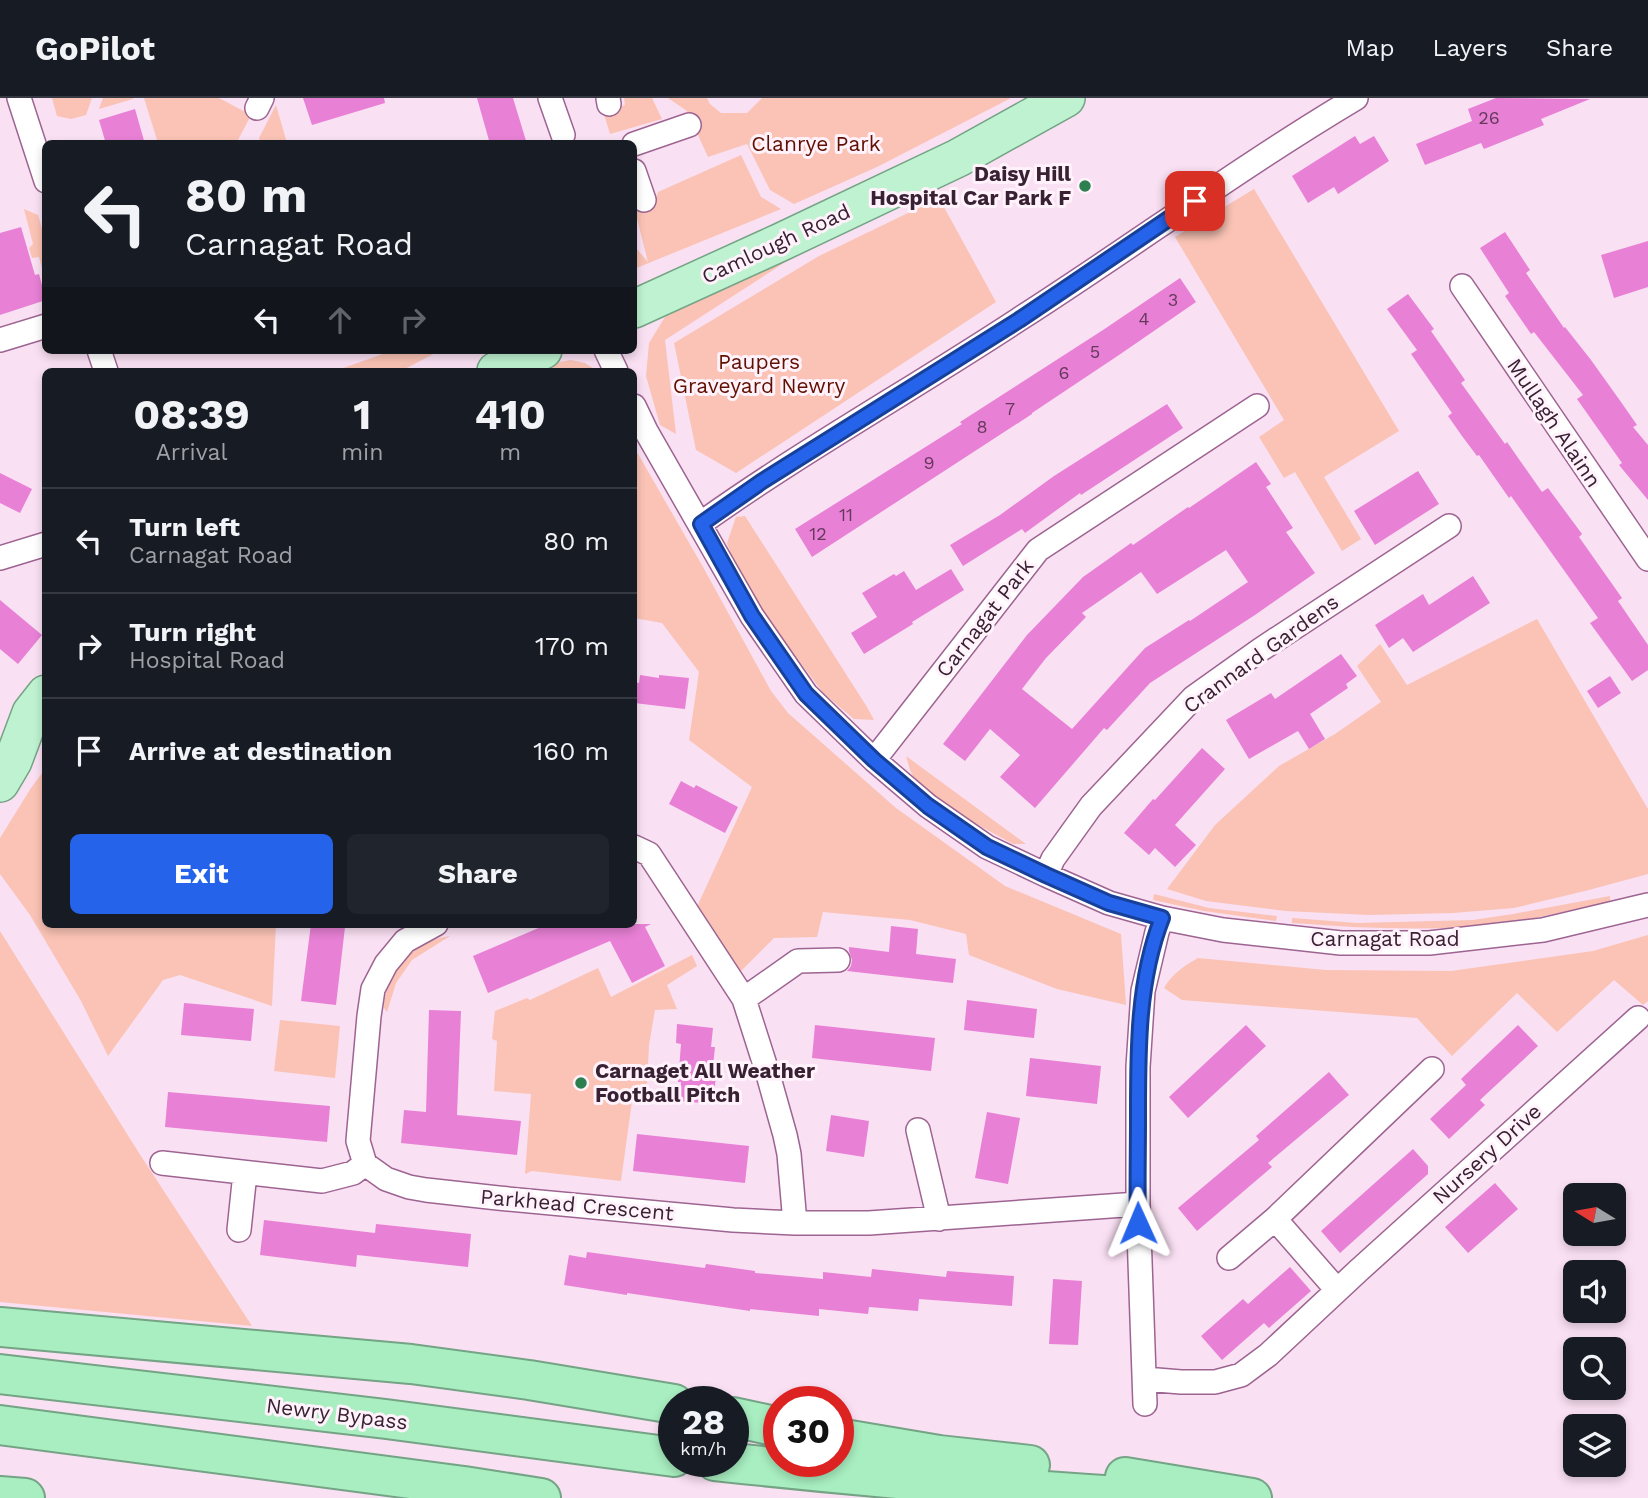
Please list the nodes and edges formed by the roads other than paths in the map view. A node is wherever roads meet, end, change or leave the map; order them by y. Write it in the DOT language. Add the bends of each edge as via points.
graph roads {
  1 [pos="19,98"];
  2 [pos="550,98"];
  3 [pos="1066,98"];
  4 [pos="1356,98"];
  5 [pos="688,125"];
  6 [pos="563,135"];
  7 [pos="637,143"];
  8 [pos="42,169"];
  9 [pos="637,180"];
  10 [pos="644,200"];
  11 [pos="1461,286"];
  12 [pos="637,308"];
  13 [pos="42,327"];
  14 [pos="0,340"];
  15 [pos="534,354"];
  16 [pos="503,368"];
  17 [pos="1257,406"];
  18 [pos="637,412"];
  19 [pos="701,524"];
  20 [pos="1448,526"];
  21 [pos="42,545"];
  22 [pos="0,558"];
  23 [pos="1648,559"];
  24 [pos="42,699"];
  25 [pos="42,738"];
  26 [pos="874,760"];
  27 [pos="6,772"];
  28 [pos="637,848"];
  29 [pos="1046,875"];
  30 [pos="1648,905"];
  31 [pos="1162,918"];
  32 [pos="429,928"];
  33 [pos="838,960"];
  34 [pos="744,999"];
  35 [pos="1638,1018"];
  36 [pos="1432,1069"];
  37 [pos="918,1130"];
  38 [pos="162,1163"];
  39 [pos="365,1164"];
  40 [pos="245,1173"];
  41 [pos="1138,1204"];
  42 [pos="939,1219"];
  43 [pos="1275,1219"];
  44 [pos="795,1223"];
  45 [pos="239,1230"];
  46 [pos="1229,1258"];
  47 [pos="1337,1290"];
  48 [pos="0,1327"];
  49 [pos="0,1374"];
  50 [pos="1145,1379"];
  51 [pos="658,1401"];
  52 [pos="1145,1404"];
  53 [pos="0,1425"];
  54 [pos="854,1441"];
  55 [pos="658,1455"];
  56 [pos="749,1465"];
  57 [pos="0,1496"];
  58 [pos="24,1498"];
  59 [pos="541,1498"];
  60 [pos="1152,1498"];
  61 [pos="1252,1498"];
  1 -- 8 [label="street"];
  2 -- 6 [label="street"];
  3 -- 12 [label="main road, Camlough Road" via="958,158"];
  4 -- 19 [label="street"];
  5 -- 7 [label="street"];
  9 -- 10 [label="street"];
  11 -- 23 [label="street, Mullagh Alainn"];
  13 -- 14 [label="street"];
  15 -- 16 [label="main road"];
  17 -- 26 [label="street, Carnagat Park" via="1038,550"];
  18 -- 19 [label="street, Carnagat Road"];
  19 -- 26 [label="street, Carnagat Road" via="752,616 806,694"];
  20 -- 29 [label="street, Crannard Gardens" via="1194,697 1091,806"];
  21 -- 22 [label="street"];
  24 -- 27 [label="main road" via="31,713"];
  25 -- 27 [label="main road"];
  26 -- 29 [label="street, Carnagat Road" via="928,806 987,847"];
  28 -- 34 [label="street" via="649,854"];
  29 -- 31 [label="street, Carnagat Road" via="1109,903"];
  30 -- 31 [label="street, Carnagat Road" via="1543,930 1429,943 1341,943"];
  31 -- 41 [label="street" via="1143,991"];
  32 -- 39 [label="street" via="405,941 373,989 358,1141"];
  33 -- 34 [label="street" via="798,961"];
  34 -- 44 [label="street" via="785,1135"];
  35 -- 47 [label="street, Nursery Drive"];
  36 -- 43 [label="street"];
  37 -- 42 [label="street"];
  38 -- 40 [label="street"];
  39 -- 40 [label="street" via="353,1173 323,1181"];
  39 -- 44 [label="street, Parkhead Crescent" via="386,1179 426,1190"];
  40 -- 45 [label="street"];
  41 -- 42 [label="street, Parkhead Crescent"];
  41 -- 50 [label="street"];
  42 -- 44 [label="street, Parkhead Crescent"];
  43 -- 46 [label="street"];
  43 -- 47 [label="street"];
  47 -- 50 [label="street, Nursery Drive" via="1241,1375 1215,1382"];
  48 -- 51 [label="highway" via="411,1364"];
  49 -- 55 [label="highway, Newry Bypass"];
  50 -- 52 [label="street"];
  53 -- 59 [label="highway"];
  54 -- 61 [label="highway"];
  56 -- 60 [label="highway"];
  57 -- 58 [label="highway"];
}
